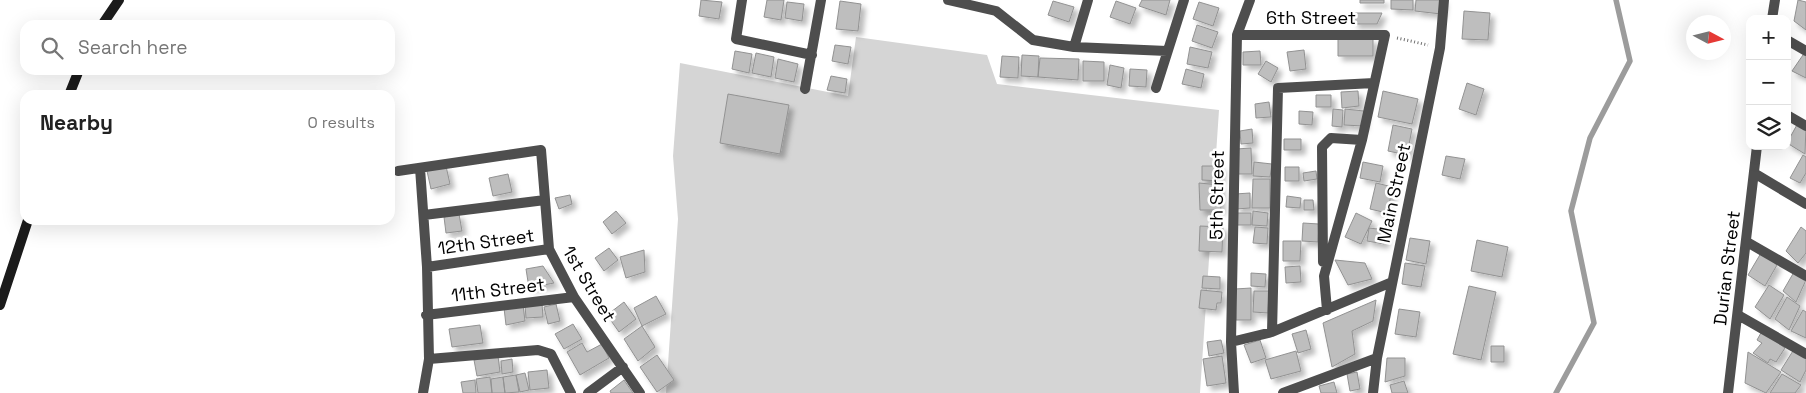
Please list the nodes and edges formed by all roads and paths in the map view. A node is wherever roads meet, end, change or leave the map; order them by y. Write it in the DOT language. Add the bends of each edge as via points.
graph roads {
  1 [pos="119,0"];
  2 [pos="742,0"];
  3 [pos="820,0"];
  4 [pos="948,0"];
  5 [pos="1000,0"];
  6 [pos="1088,0"];
  7 [pos="1184,0"];
  8 [pos="1250,0"];
  9 [pos="1444,0"];
  10 [pos="1775,0"];
  11 [pos="996,11"];
  12 [pos="1773,15"];
  13 [pos="105,20"];
  14 [pos="1237,35"];
  15 [pos="1384,35"];
  16 [pos="1791,42"];
  17 [pos="1074,47"];
  18 [pos="1440,48"];
  19 [pos="1167,51"];
  20 [pos="1806,51"];
  21 [pos="812,55"];
  22 [pos="77,75"];
  23 [pos="1374,83"];
  24 [pos="1156,88"];
  25 [pos="805,89"];
  26 [pos="71,90"];
  27 [pos="1791,117"];
  28 [pos="1806,126"];
  29 [pos="1362,140"];
  30 [pos="1757,150"];
  31 [pos="420,168"];
  32 [pos="398,172"];
  33 [pos="1754,173"];
  34 [pos="546,200"];
  35 [pos="1806,204"];
  36 [pos="424,215"];
  37 [pos="26,225"];
  38 [pos="1747,242"];
  39 [pos="549,249"];
  40 [pos="427,267"];
  41 [pos="1324,276"];
  42 [pos="1806,276"];
  43 [pos="1392,282"];
  44 [pos="574,297"];
  45 [pos="0,305"];
  46 [pos="1327,310"];
  47 [pos="426,315"];
  48 [pos="1738,316"];
  49 [pos="1272,332"];
  50 [pos="1231,342"];
  51 [pos="1806,354"];
  52 [pos="1377,358"];
  53 [pos="429,359"];
  54 [pos="623,367"];
  55 [pos="423,393"];
  56 [pos="571,393"];
  57 [pos="588,393"];
  58 [pos="640,393"];
  59 [pos="1234,393"];
  60 [pos="1283,393"];
  61 [pos="1374,393"];
  62 [pos="1728,393"];
  1 -- 13 [label="street"];
  2 -- 21 [label="street" via="736,39"];
  3 -- 21 [label="street"];
  4 -- 11 [label="street"];
  5 -- 11 [label="street"];
  6 -- 17 [label="street"];
  7 -- 19 [label="street"];
  8 -- 14 [label="street, 5th Street"];
  9 -- 18 [label="street, Main Street"];
  10 -- 12 [label="street"];
  11 -- 17 [label="street" via="1033,40"];
  14 -- 15 [label="street, 6th Street"];
  14 -- 50 [label="street, 5th Street"];
  15 -- 18 [label="path"];
  15 -- 23 [label="street"];
  16 -- 20 [label="street"];
  17 -- 19 [label="street"];
  18 -- 43 [label="street, Main Street"];
  19 -- 24 [label="street"];
  21 -- 25 [label="street"];
  22 -- 26 [label="street"];
  23 -- 29 [label="street"];
  23 -- 49 [label="street" via="1278,88"];
  27 -- 28 [label="street"];
  29 -- 41 [label="street"];
  29 -- 41 [label="street" via="1331,138 1322,147"];
  30 -- 33 [label="street, Durian Street"];
  31 -- 32 [label="street"];
  31 -- 34 [label="street, 1st Street" via="541,150"];
  31 -- 36 [label="street"];
  33 -- 35 [label="street"];
  33 -- 38 [label="street, Durian Street"];
  34 -- 36 [label="street"];
  34 -- 39 [label="street, 1st Street"];
  36 -- 40 [label="street"];
  37 -- 45 [label="street"];
  38 -- 42 [label="street"];
  38 -- 48 [label="street, Durian Street"];
  39 -- 40 [label="street, 12th Street"];
  39 -- 44 [label="street, 1st Street"];
  40 -- 47 [label="street"];
  41 -- 46 [label="street"];
  43 -- 46 [label="street"];
  43 -- 52 [label="street, Main Street"];
  44 -- 47 [label="street, 11th Street"];
  44 -- 54 [label="street, 1st Street"];
  46 -- 49 [label="street"];
  47 -- 53 [label="street"];
  48 -- 51 [label="street"];
  48 -- 62 [label="street, Durian Street"];
  49 -- 50 [label="street"];
  50 -- 59 [label="street, 5th Street"];
  52 -- 60 [label="street"];
  52 -- 61 [label="street, Main Street"];
  53 -- 55 [label="street"];
  53 -- 56 [label="street" via="538,350 551,354"];
  54 -- 57 [label="street"];
  54 -- 58 [label="street, 1st Street"];
}
